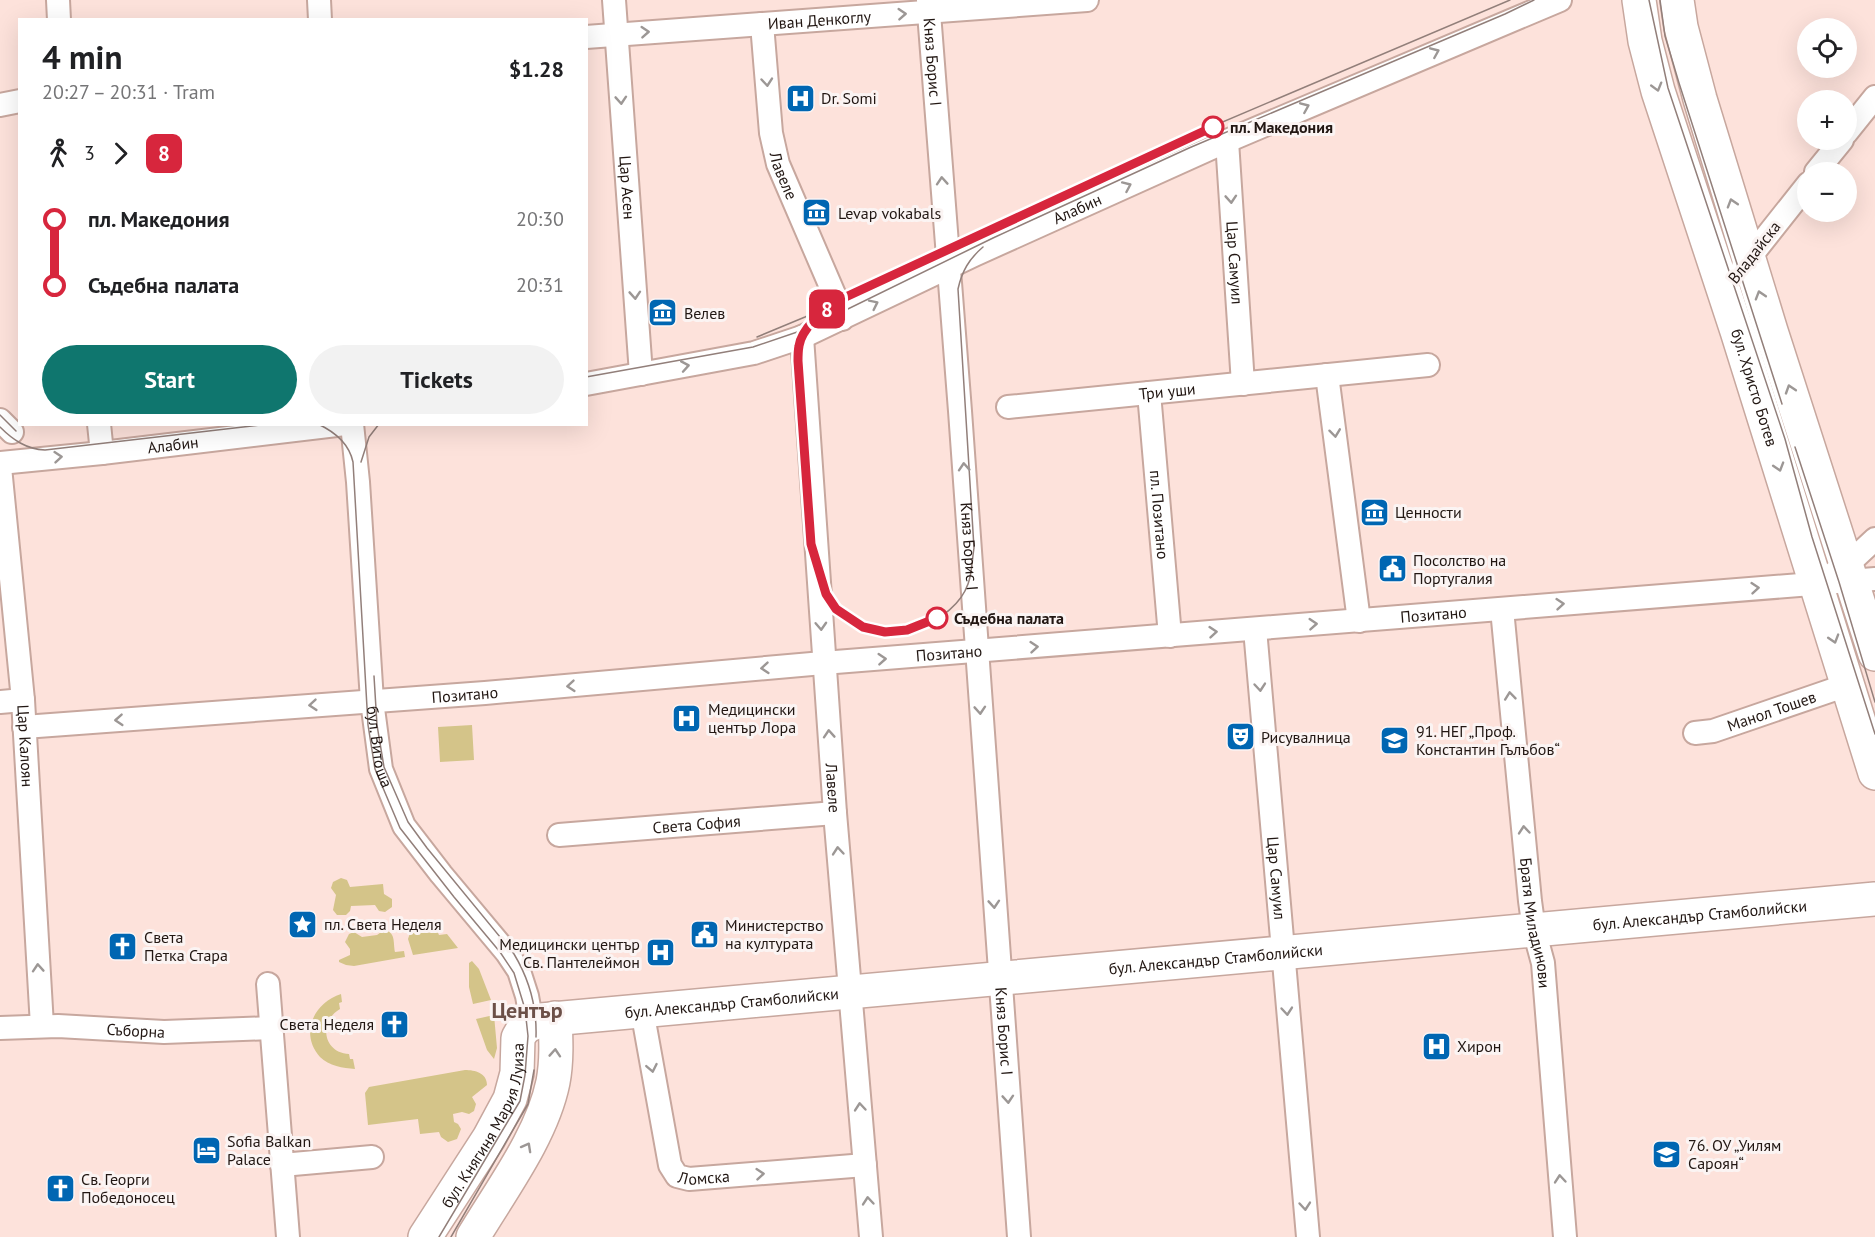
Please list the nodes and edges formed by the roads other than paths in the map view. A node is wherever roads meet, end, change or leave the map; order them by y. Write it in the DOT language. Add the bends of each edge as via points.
graph roads {
  1 [pos="58,0"];
  2 [pos="319,0"];
  3 [pos="614,0"];
  4 [pos="1087,0"];
  5 [pos="1560,0"];
  6 [pos="1639,0"];
  7 [pos="1678,1"];
  8 [pos="929,6"];
  9 [pos="59,18"];
  10 [pos="320,18"];
  11 [pos="762,24"];
  12 [pos="616,34"];
  13 [pos="588,37"];
  14 [pos="18,101"];
  15 [pos="1873,103"];
  16 [pos="0,105"];
  17 [pos="1857,121"];
  18 [pos="1227,141"];
  19 [pos="1834,150"];
  20 [pos="1824,162"];
  21 [pos="1797,197"];
  22 [pos="1749,259"];
  23 [pos="950,266"];
  24 [pos="1724,291"];
  25 [pos="842,319"];
  26 [pos="802,337"];
  27 [pos="1428,365"];
  28 [pos="641,374"];
  29 [pos="1327,375"];
  30 [pos="588,384"];
  31 [pos="1243,384"];
  32 [pos="1149,393"];
  33 [pos="1008,407"];
  34 [pos="99,426"];
  35 [pos="328,426"];
  36 [pos="352,426"];
  37 [pos="102,453"];
  38 [pos="0,465"];
  39 [pos="1875,539"];
  40 [pos="1858,575"];
  41 [pos="1816,583"];
  42 [pos="1502,609"];
  43 [pos="1359,621"];
  44 [pos="1255,629"];
  45 [pos="1170,636"];
  46 [pos="976,651"];
  47 [pos="1875,654"];
  48 [pos="823,663"];
  49 [pos="1847,684"];
  50 [pos="22,700"];
  51 [pos="372,701"];
  52 [pos="0,702"];
  53 [pos="24,727"];
  54 [pos="1695,733"];
  55 [pos="1875,773"];
  56 [pos="835,813"];
  57 [pos="559,835"];
  58 [pos="1875,899"];
  59 [pos="1534,930"];
  60 [pos="1282,953"];
  61 [pos="1000,979"];
  62 [pos="268,984"];
  63 [pos="851,992"];
  64 [pos="642,1010"];
  65 [pos="543,1021"];
  66 [pos="42,1026"];
  67 [pos="0,1028"];
  68 [pos="271,1028"];
  69 [pos="372,1157"];
  70 [pos="282,1165"];
  71 [pos="865,1165"];
  72 [pos="288,1237"];
  73 [pos="424,1237"];
  74 [pos="473,1237"];
  75 [pos="871,1237"];
  76 [pos="1019,1237"];
  77 [pos="1308,1237"];
  78 [pos="1565,1237"];
  1 -- 9 [label="street"];
  2 -- 10 [label="street"];
  3 -- 12 [label="street, Цар Асен"];
  4 -- 8 [label="street, Иван Денкоглу"];
  18 -- 5 [label="street, Алабин, one-way"];
  6 -- 24 [label="main road, бул. Христо Ботев, one-way" via="1658,91"];
  22 -- 7 [label="main road, бул. Христо Ботев, one-way" via="1700,99"];
  11 -- 8 [label="street, Иван Денкоглу, one-way"];
  23 -- 8 [label="street, Княз Борис I, one-way"];
  12 -- 11 [label="street, Иван Денкоглу, one-way"];
  11 -- 25 [label="street, Лавеле, one-way" via="771,133 778,164"];
  12 -- 13 [label="street, Иван Денкоглу"];
  12 -- 28 [label="street, Цар Асен, one-way"];
  14 -- 16 [label="street"];
  15 -- 17 [label="street"];
  23 -- 18 [label="street, Алабин, one-way"];
  18 -- 31 [label="street, Цар Самуил, one-way"];
  19 -- 20 [label="street"];
  21 -- 22 [label="street, Владайска"];
  22 -- 24 [label="street, Владайска"];
  40 -- 22 [label="main road, бул. Христо Ботев, one-way"];
  25 -- 23 [label="street, Алабин, one-way"];
  46 -- 23 [label="street, Княз Борис I, one-way"];
  24 -- 41 [label="main road, бул. Христо Ботев, one-way"];
  25 -- 26 [label="street, Алабин"];
  28 -- 26 [label="street, Алабин, one-way" via="754,353"];
  26 -- 48 [label="street, Лавеле, one-way"];
  27 -- 29 [label="street, Три уши"];
  28 -- 30 [label="street, Алабин"];
  29 -- 31 [label="street, Три уши"];
  29 -- 43 [label="street, one-way"];
  31 -- 32 [label="street, Три уши"];
  32 -- 33 [label="street, Три уши"];
  32 -- 45 [label="street, пл. Позитано"];
  34 -- 37 [label="street"];
  35 -- 37 [label="street, Алабин"];
  36 -- 51 [label="street, бул. Витоша"];
  38 -- 37 [label="street, Алабин, one-way"];
  38 -- 50 [label="street, Цар Калоян"];
  39 -- 40 [label="street"];
  40 -- 41 [label="street, Позитано"];
  40 -- 47 [label="main road, бул. Христо Ботев"];
  42 -- 41 [label="street, Позитано, one-way"];
  41 -- 49 [label="main road, бул. Христо Ботев, one-way"];
  42 -- 43 [label="street, Позитано"];
  59 -- 42 [label="street, Братя Миладинови, one-way"];
  44 -- 43 [label="street, Позитано, one-way"];
  45 -- 44 [label="street, Позитано, one-way"];
  44 -- 60 [label="street, Цар Самуил, one-way"];
  46 -- 45 [label="street, Позитано, one-way"];
  48 -- 46 [label="street, Позитано, one-way"];
  46 -- 61 [label="street, Княз Борис I, one-way"];
  48 -- 51 [label="street, Позитано, one-way"];
  56 -- 48 [label="street, Лавеле, one-way"];
  49 -- 54 [label="street, Манол Тошев" via="1713,731"];
  49 -- 55 [label="main road, бул. Христо Ботев"];
  50 -- 52 [label="street"];
  50 -- 53 [label="street, Цар Калоян"];
  51 -- 53 [label="street, Позитано, one-way"];
  51 -- 65 [label="street, бул. Витоша" via="381,770 404,826 515,966"];
  66 -- 53 [label="street, Цар Калоян, one-way"];
  56 -- 57 [label="street, Света София"];
  63 -- 56 [label="street, Лавеле, one-way"];
  58 -- 59 [label="main road, бул. Александър Стамболийски"];
  59 -- 60 [label="main road, бул. Александър Стамболийски"];
  78 -- 59 [label="street, Братя Миладинови, one-way" via="1543,963"];
  60 -- 61 [label="main road, бул. Александър Стамболийски"];
  60 -- 77 [label="street, Цар Самуил, one-way"];
  61 -- 63 [label="main road, бул. Александър Стамболийски"];
  61 -- 76 [label="street, Княз Борис I, one-way"];
  62 -- 68 [label="street"];
  63 -- 64 [label="main road, бул. Александър Стамболийски"];
  71 -- 63 [label="street, Лавеле, one-way"];
  64 -- 65 [label="main road, бул. Александър Стамболийски"];
  64 -- 71 [label="street, Ломска, one-way" via="670,1165 677,1176 688,1179"];
  65 -- 73 [label="main road, бул. Княгиня Мария Луиза" via="527,1026 518,1038 517,1073 510,1099"];
  74 -- 65 [label="main road, one-way" via="527,1147 553,1081 556,1038"];
  66 -- 67 [label="street, Съборна"];
  66 -- 68 [label="street, Съборна" via="164,1032"];
  68 -- 70 [label="street"];
  69 -- 70 [label="street"];
  70 -- 72 [label="street"];
  75 -- 71 [label="street, Лавеле, one-way"];
}
